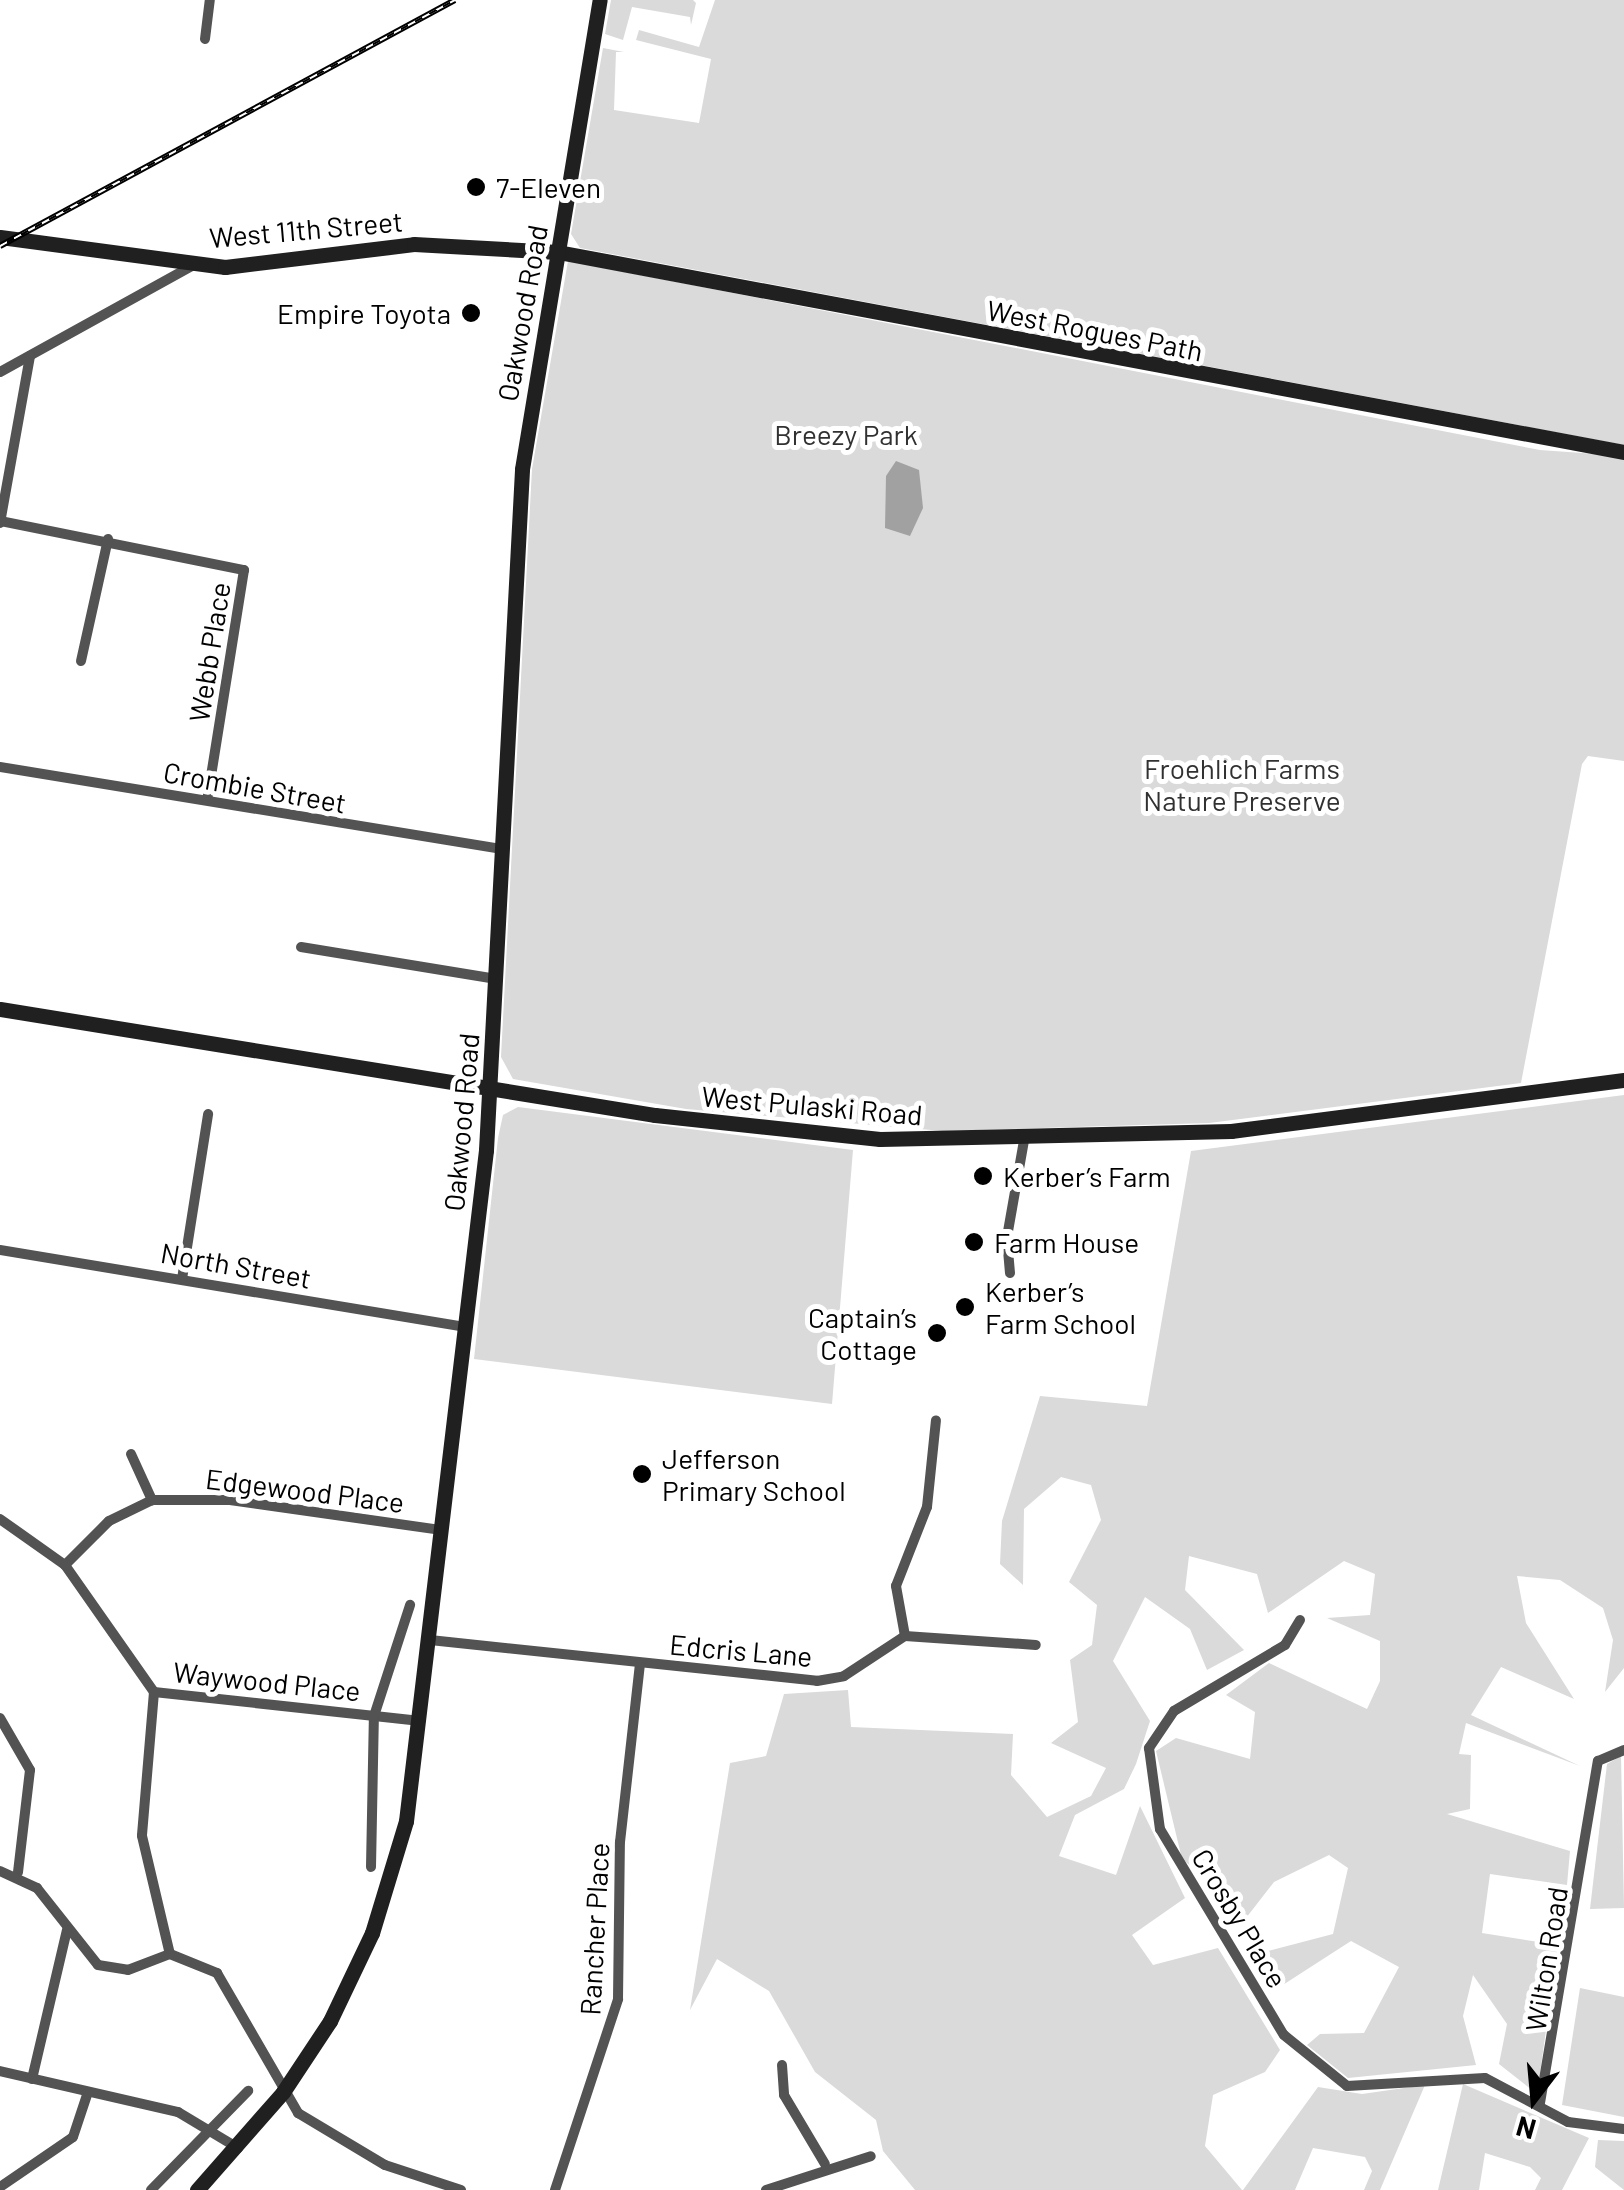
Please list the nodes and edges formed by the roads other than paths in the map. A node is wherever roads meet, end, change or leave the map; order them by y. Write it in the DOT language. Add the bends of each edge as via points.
graph roads {
  1 [pos="210,0"];
  2 [pos="600,0"];
  3 [pos="205,39"];
  4 [pos="0,237"];
  5 [pos="558,252"];
  6 [pos="196,264"];
  7 [pos="30,356"];
  8 [pos="0,372"];
  9 [pos="1624,452"];
  10 [pos="0,522"];
  11 [pos="108,539"];
  12 [pos="81,661"];
  13 [pos="0,768"];
  14 [pos="206,800"];
  15 [pos="502,848"];
  16 [pos="301,947"];
  17 [pos="496,980"];
  18 [pos="0,1009"];
  19 [pos="1624,1080"];
  20 [pos="490,1089"];
  21 [pos="208,1114"];
  22 [pos="1024,1141"];
  23 [pos="0,1250"];
  24 [pos="1010,1274"];
  25 [pos="182,1279"];
  26 [pos="465,1327"];
  27 [pos="936,1420"];
  28 [pos="131,1454"];
  29 [pos="152,1500"];
  30 [pos="0,1519"];
  31 [pos="443,1530"];
  32 [pos="64,1565"];
  33 [pos="410,1606"];
  34 [pos="1300,1620"];
  35 [pos="905,1636"];
  36 [pos="430,1640"];
  37 [pos="1036,1645"];
  38 [pos="640,1663"];
  39 [pos="154,1692"];
  40 [pos="374,1716"];
  41 [pos="0,1718"];
  42 [pos="420,1722"];
  43 [pos="1624,1750"];
  44 [pos="371,1866"];
  45 [pos="0,1872"];
  46 [pos="18,1872"];
  47 [pos="67,1930"];
  48 [pos="170,1954"];
  49 [pos="782,2065"];
  50 [pos="0,2071"];
  51 [pos="32,2080"];
  52 [pos="248,2091"];
  53 [pos="88,2092"];
  54 [pos="284,2092"];
  55 [pos="1540,2103"];
  56 [pos="207,2127"];
  57 [pos="1624,2128"];
  58 [pos="239,2149"];
  59 [pos="871,2156"];
  60 [pos="825,2164"];
  61 [pos="0,2186"];
  62 [pos="150,2190"];
  63 [pos="196,2190"];
  64 [pos="462,2190"];
  65 [pos="556,2190"];
  66 [pos="766,2190"];
  1 -- 3 [label="street"];
  2 -- 5 [label="main road, Oakwood Road"];
  4 -- 6 [label="main road, West 11th Street"];
  5 -- 6 [label="main road, West 11th Street" via="414,244"];
  5 -- 9 [label="main road, West Rogues Path"];
  5 -- 15 [label="main road, Oakwood Road" via="522,468"];
  6 -- 7 [label="street"];
  7 -- 8 [label="street"];
  7 -- 10 [label="street"];
  10 -- 11 [label="street"];
  11 -- 12 [label="street"];
  11 -- 14 [label="street, Webb Place" via="244,570"];
  13 -- 14 [label="street, Crombie Street"];
  14 -- 15 [label="street, Crombie Street"];
  15 -- 17 [label="main road, Oakwood Road"];
  16 -- 17 [label="street"];
  17 -- 20 [label="main road, Oakwood Road"];
  18 -- 20 [label="main road, West Pulaski Road"];
  19 -- 22 [label="main road, West Pulaski Road" via="1232,1131"];
  20 -- 22 [label="main road, West Pulaski Road" via="752,1127"];
  20 -- 26 [label="main road, Oakwood Road"];
  21 -- 25 [label="street"];
  22 -- 24 [label="street" via="1006,1237"];
  23 -- 25 [label="street, North Street"];
  25 -- 26 [label="street, North Street"];
  26 -- 31 [label="main road, Oakwood Road"];
  27 -- 35 [label="street" via="927,1507 896,1586"];
  28 -- 29 [label="street"];
  29 -- 31 [label="street, Edgewood Place" via="230,1500"];
  29 -- 32 [label="street, Edgewood Place" via="109,1521"];
  30 -- 32 [label="street"];
  31 -- 36 [label="main road, Oakwood Road"];
  32 -- 39 [label="street"];
  33 -- 40 [label="street"];
  34 -- 55 [label="street, Crosby Place" via="1284,1645 1197,1695 1158,1730 1148,1780 1160,1828 1284,2035 1320,2068 1366,2088 1485,2078"];
  35 -- 37 [label="street"];
  35 -- 38 [label="street, Edcris Lane" via="844,1676 817,1681"];
  36 -- 38 [label="street, Edcris Lane"];
  36 -- 42 [label="main road, Oakwood Road"];
  38 -- 65 [label="street, Rancher Place" via="620,1842 618,1999"];
  39 -- 40 [label="street, Waywood Place"];
  39 -- 48 [label="street" via="142,1836"];
  40 -- 42 [label="street, Waywood Place"];
  40 -- 44 [label="street"];
  41 -- 46 [label="street" via="30,1770"];
  42 -- 54 [label="main road, Oakwood Road" via="406,1821 372,1934"];
  43 -- 55 [label="street, Wilton Road" via="1598,1760"];
  45 -- 46 [label="street"];
  46 -- 47 [label="street"];
  47 -- 48 [label="street" via="114,1970"];
  47 -- 51 [label="street"];
  48 -- 54 [label="street" via="217,1974"];
  49 -- 60 [label="street" via="784,2095"];
  50 -- 51 [label="street"];
  51 -- 53 [label="street"];
  52 -- 56 [label="street"];
  53 -- 56 [label="street"];
  53 -- 61 [label="street" via="63,2148"];
  54 -- 58 [label="main road, Oakwood Road"];
  54 -- 64 [label="street" via="298,2113 386,2165"];
  55 -- 57 [label="street" via="1568,2122"];
  56 -- 58 [label="street"];
  56 -- 62 [label="street"];
  58 -- 63 [label="main road, Oakwood Road"];
  59 -- 60 [label="street"];
  60 -- 66 [label="street"];
}
